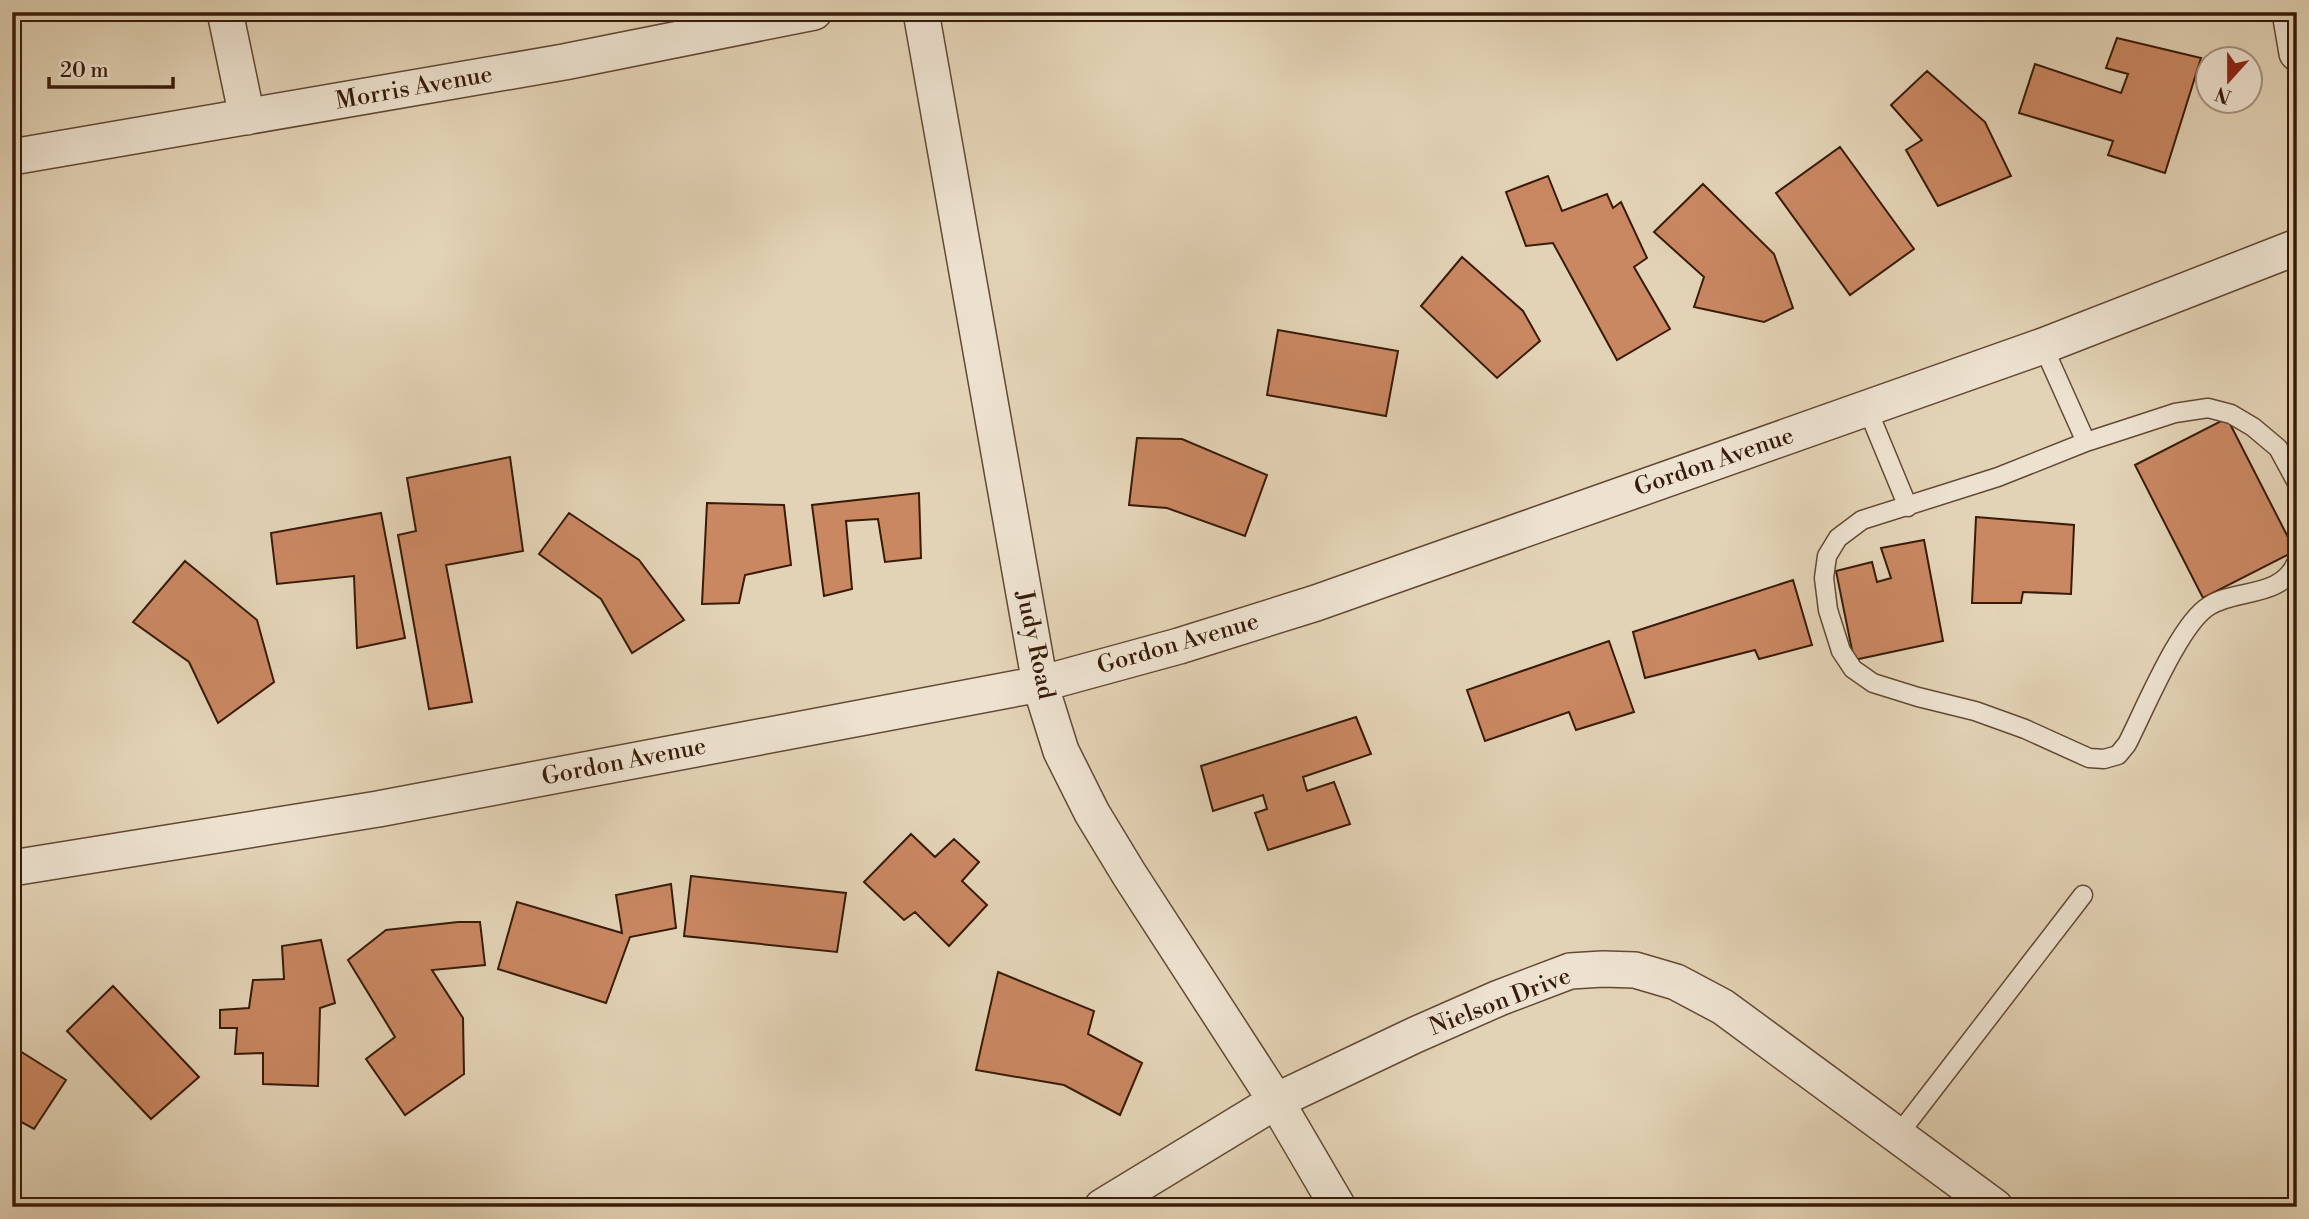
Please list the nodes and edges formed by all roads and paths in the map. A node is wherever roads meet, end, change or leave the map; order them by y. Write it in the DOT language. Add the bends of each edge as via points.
graph roads {
  1 [pos="225,12"];
  2 [pos="814,12"];
  3 [pos="921,12"];
  4 [pos="2290,12"];
  5 [pos="2297,52"];
  6 [pos="247,117"];
  7 [pos="12,157"];
  8 [pos="2297,247"];
  9 [pos="2043,346"];
  10 [pos="1867,408"];
  11 [pos="2086,442"];
  12 [pos="2297,484"];
  13 [pos="1908,507"];
  14 [pos="2297,561"];
  15 [pos="1040,684"];
  16 [pos="12,868"];
  17 [pos="2083,895"];
  18 [pos="1276,1101"];
  19 [pos="1898,1135"];
  20 [pos="1102,1207"];
  21 [pos="1338,1207"];
  22 [pos="1996,1207"];
  1 -- 6 [label="street"];
  2 -- 6 [label="street, Morris Avenue" via="564,62"];
  3 -- 15 [label="street, Judy Road"];
  4 -- 5 [label="street"];
  6 -- 7 [label="street, Morris Avenue"];
  8 -- 9 [label="street, Gordon Avenue"];
  9 -- 10 [label="street, Gordon Avenue"];
  9 -- 11 [label="lane"];
  10 -- 13 [label="lane"];
  10 -- 15 [label="street, Gordon Avenue" via="1316,603"];
  11 -- 12 [label="lane" via="2175,413 2208,408 2253,427 2277,448"];
  11 -- 13 [label="lane"];
  13 -- 14 [label="lane" via="1862,520 1838,538 1827,556 1828,610 1841,651 1853,669 1873,683 1975,711 2089,758 2118,755 2127,744 2194,618 2226,598 2260,592 2282,581"];
  15 -- 16 [label="street, Gordon Avenue" via="378,809"];
  15 -- 18 [label="street, Judy Road" via="1061,751 1092,813"];
  17 -- 19 [label="lane"];
  18 -- 19 [label="street, Nielson Drive" via="1541,981 1570,971 1635,970 1676,982 1723,1007"];
  18 -- 20 [label="street, Nielson Drive"];
  18 -- 21 [label="street, Judy Road"];
  19 -- 22 [label="street, Nielson Drive"];
}
